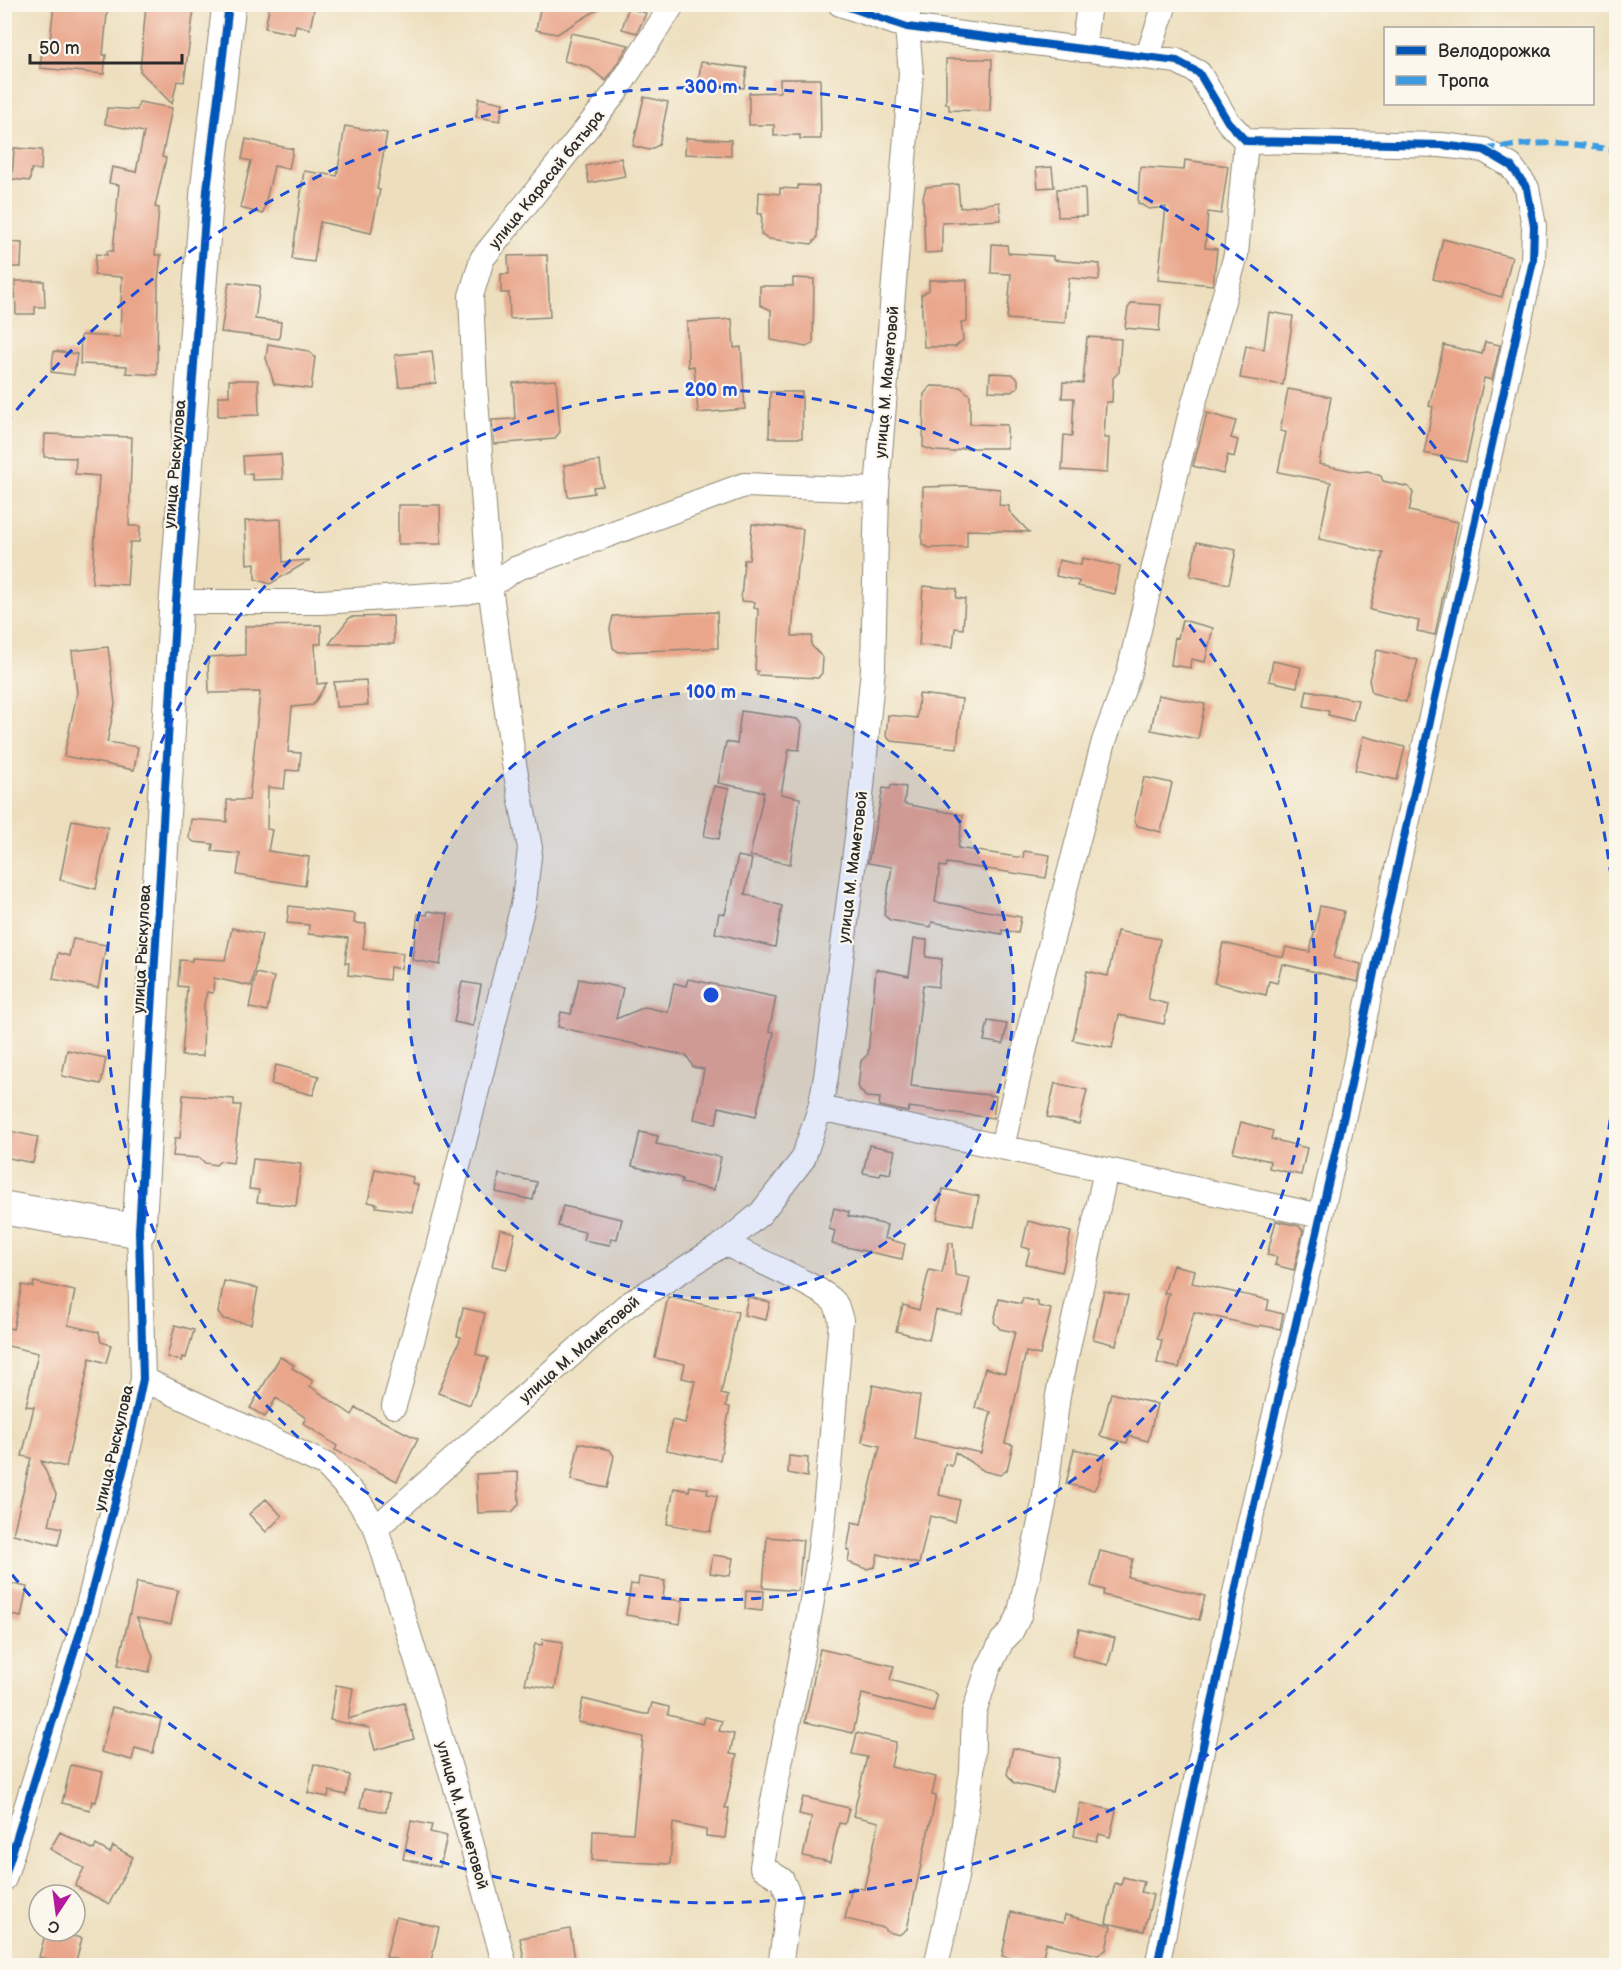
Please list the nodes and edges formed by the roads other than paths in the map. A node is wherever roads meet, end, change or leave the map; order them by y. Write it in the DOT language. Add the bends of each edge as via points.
graph roads {
  1 [pos="229,4"];
  2 [pos="673,4"];
  3 [pos="840,4"];
  4 [pos="1089,4"];
  5 [pos="1166,4"];
  6 [pos="908,16"];
  7 [pos="1083,50"];
  8 [pos="1148,55"];
  9 [pos="1246,141"];
  10 [pos="877,490"];
  11 [pos="490,586"];
  12 [pos="176,602"];
  13 [pos="820,1108"];
  14 [pos="1002,1147"];
  15 [pos="1106,1170"];
  16 [pos="4,1208"];
  17 [pos="1321,1215"];
  18 [pos="139,1231"];
  19 [pos="725,1243"];
  20 [pos="143,1379"];
  21 [pos="394,1406"];
  22 [pos="376,1528"];
  23 [pos="4,1879"];
  24 [pos="505,1965"];
  25 [pos="780,1965"];
  26 [pos="936,1965"];
  27 [pos="1157,1965"];
  1 -- 12 [label="street, улица Рыскулова" via="207,191"];
  2 -- 11 [label="street, улица Карасай батыра" via="615,93 482,259 471,296"];
  3 -- 6 [label="street"];
  4 -- 7 [label="street"];
  5 -- 8 [label="street"];
  6 -- 7 [label="street"];
  6 -- 10 [label="street, улица М. Маметовой" via="911,74"];
  7 -- 8 [label="street"];
  8 -- 9 [label="street" via="1177,61 1198,73 1228,122"];
  9 -- 14 [label="street" via="1236,255 1189,420 1128,676 1104,741"];
  9 -- 17 [label="street" via="1441,145 1484,150 1511,166 1527,188 1534,226 1533,261"];
  10 -- 11 [label="street" via="744,485 515,569"];
  10 -- 13 [label="street, улица М. Маметовой" via="872,680 858,829"];
  11 -- 12 [label="street" via="464,593 321,602"];
  11 -- 21 [label="street, улица Карасай батыра" via="514,764 530,848 524,901 437,1251"];
  12 -- 18 [label="street, улица Рыскулова"];
  13 -- 14 [label="street"];
  13 -- 19 [label="street, улица М. Маметовой" via="803,1159 761,1213"];
  14 -- 15 [label="street"];
  15 -- 17 [label="street"];
  15 -- 26 [label="street" via="1058,1395 1044,1504 1019,1616 988,1669 974,1713 972,1771 956,1877"];
  16 -- 18 [label="street"];
  17 -- 27 [label="street" via="1249,1526"];
  18 -- 20 [label="street, улица Рыскулова"];
  19 -- 22 [label="street, улица М. Маметовой" via="626,1306"];
  19 -- 25 [label="street" via="822,1292 835,1303 841,1320 817,1571 762,1867 782,1880 790,1899"];
  20 -- 22 [label="street, улица М. Маметовой" via="326,1465 356,1497"];
  20 -- 23 [label="street, улица Рыскулова" via="88,1602"];
  22 -- 24 [label="street, улица М. Маметовой" via="457,1791"];
}
